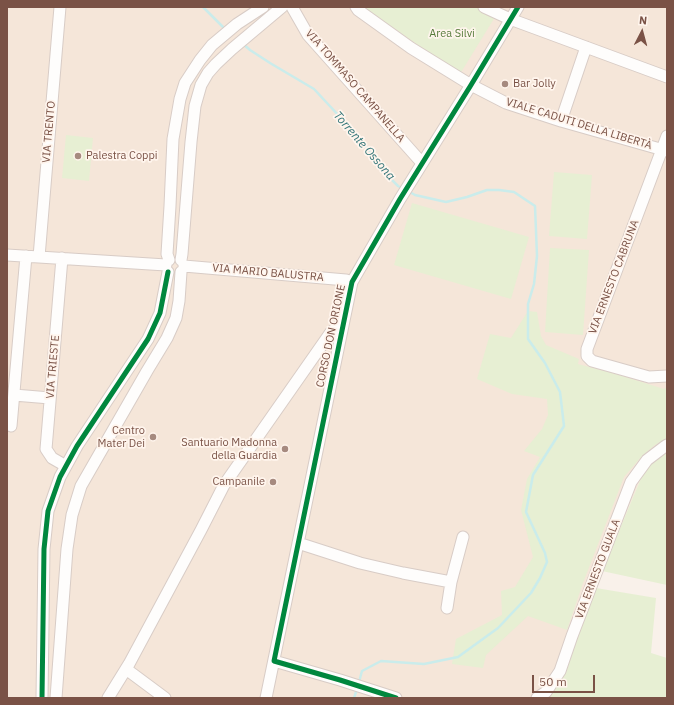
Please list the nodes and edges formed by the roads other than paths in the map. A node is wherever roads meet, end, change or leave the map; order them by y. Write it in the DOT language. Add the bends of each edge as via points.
graph roads {
  1 [pos="60,7"];
  2 [pos="263,7"];
  3 [pos="282,7"];
  4 [pos="292,7"];
  5 [pos="356,7"];
  6 [pos="484,7"];
  7 [pos="518,7"];
  8 [pos="510,20"];
  9 [pos="586,48"];
  10 [pos="667,77"];
  11 [pos="471,85"];
  12 [pos="561,121"];
  13 [pos="667,136"];
  14 [pos="173,139"];
  15 [pos="191,142"];
  16 [pos="664,150"];
  17 [pos="422,163"];
  18 [pos="170,210"];
  19 [pos="186,211"];
  20 [pos="7,255"];
  21 [pos="26,256"];
  22 [pos="39,257"];
  23 [pos="62,258"];
  24 [pos="168,266"];
  25 [pos="182,266"];
  26 [pos="352,282"];
  27 [pos="343,324"];
  28 [pos="667,376"];
  29 [pos="14,395"];
  30 [pos="50,398"];
  31 [pos="11,426"];
  32 [pos="667,446"];
  33 [pos="66,466"];
  34 [pos="463,537"];
  35 [pos="298,543"];
  36 [pos="451,582"];
  37 [pos="447,608"];
  38 [pos="274,661"];
  39 [pos="126,668"];
  40 [pos="42,698"];
  41 [pos="56,698"];
  42 [pos="108,698"];
  43 [pos="165,698"];
  44 [pos="266,698"];
  45 [pos="396,698"];
  46 [pos="537,698"];
  1 -- 22 [label="street, VIA TRENTO"];
  2 -- 14 [label="street" via="236,24 203,56 185,83"];
  3 -- 15 [label="street" via="208,73 201,85 195,106"];
  4 -- 17 [label="street, VIA TOMMASO CAMPANELLA" via="308,35"];
  5 -- 11 [label="street, VIALE CADUTI DELLA LIBERTÀ" via="411,48"];
  6 -- 8 [label="street"];
  7 -- 8 [label="street, CORSO DON ORIONE"];
  8 -- 9 [label="street"];
  8 -- 11 [label="street, CORSO DON ORIONE"];
  9 -- 10 [label="street"];
  9 -- 12 [label="street"];
  11 -- 12 [label="street, VIALE CADUTI DELLA LIBERTÀ" via="506,103"];
  11 -- 17 [label="street, CORSO DON ORIONE"];
  12 -- 16 [label="street, VIALE CADUTI DELLA LIBERTÀ"];
  13 -- 16 [label="street, VIA ERNESTO CABRUNA"];
  14 -- 15 [label="street"];
  14 -- 18 [label="street"];
  15 -- 19 [label="street"];
  16 -- 28 [label="street, VIA ERNESTO CABRUNA" via="587,349 587,356 592,361 649,377"];
  17 -- 26 [label="street, CORSO DON ORIONE"];
  18 -- 19 [label="street"];
  18 -- 24 [label="street"];
  19 -- 25 [label="street"];
  20 -- 21 [label="street"];
  21 -- 22 [label="street"];
  21 -- 29 [label="street"];
  22 -- 23 [label="street"];
  23 -- 24 [label="street"];
  23 -- 30 [label="street, VIA TRIESTE"];
  24 -- 25 [label="street" via="175,258"];
  24 -- 25 [label="street" via="174,275 178,275"];
  24 -- 33 [label="street" via="160,313 148,339"];
  25 -- 26 [label="street, VIA MARIO BALUSTRA"];
  25 -- 41 [label="street" via="176,318 82,486 72,515 66,549"];
  26 -- 27 [label="street, CORSO DON ORIONE"];
  27 -- 35 [label="street, CORSO DON ORIONE"];
  27 -- 39 [label="street" via="327,337 227,480"];
  29 -- 30 [label="street"];
  29 -- 31 [label="street"];
  30 -- 33 [label="street, VIA TRIESTE" via="46,449 52,458"];
  32 -- 46 [label="street, VIA ERNESTO GUALA" via="647,460 631,482 560,671 546,692"];
  33 -- 40 [label="street" via="48,511 44,549"];
  34 -- 36 [label="street"];
  35 -- 36 [label="street" via="360,563"];
  35 -- 38 [label="street, CORSO DON ORIONE"];
  36 -- 37 [label="street"];
  38 -- 44 [label="street, CORSO DON ORIONE"];
  38 -- 45 [label="street"];
  39 -- 42 [label="street"];
  39 -- 43 [label="street"];
}
